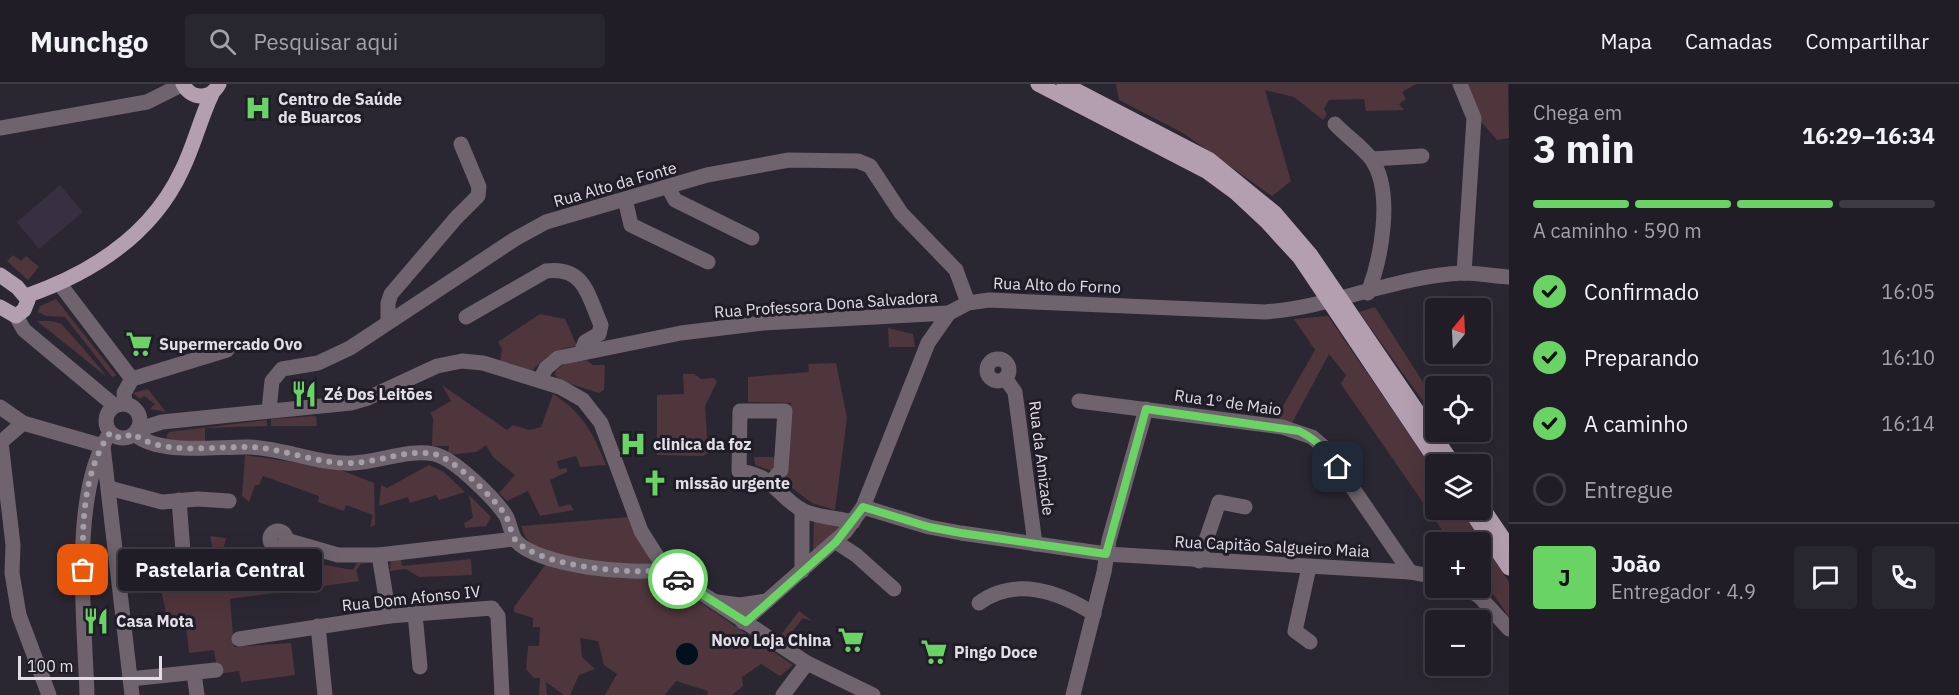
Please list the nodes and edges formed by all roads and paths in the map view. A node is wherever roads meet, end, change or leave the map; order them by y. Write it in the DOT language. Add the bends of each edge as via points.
graph roads {
  1 [pos="1038,84"];
  2 [pos="1064,84"];
  3 [pos="1460,84"];
  4 [pos="185,87"];
  5 [pos="215,89"];
  6 [pos="201,116"];
  7 [pos="1335,124"];
  8 [pos="0,128"];
  9 [pos="461,144"];
  10 [pos="1422,156"];
  11 [pos="1371,159"];
  12 [pos="668,186"];
  13 [pos="625,199"];
  14 [pos="752,238"];
  15 [pos="708,262"];
  16 [pos="1464,273"];
  17 [pos="0,274"];
  18 [pos="1509,277"];
  19 [pos="59,283"];
  20 [pos="1368,293"];
  21 [pos="26,296"];
  22 [pos="968,303"];
  23 [pos="0,307"];
  24 [pos="949,313"];
  25 [pos="16,316"];
  26 [pos="466,317"];
  27 [pos="388,322"];
  28 [pos="227,350"];
  29 [pos="581,352"];
  30 [pos="1005,378"];
  31 [pos="132,379"];
  32 [pos="540,380"];
  33 [pos="1079,401"];
  34 [pos="0,407"];
  35 [pos="126,407"];
  36 [pos="1146,409"];
  37 [pos="269,410"];
  38 [pos="162,422"];
  39 [pos="23,423"];
  40 [pos="136,432"];
  41 [pos="106,439"];
  42 [pos="164,445"];
  43 [pos="1432,454"];
  44 [pos="1446,454"];
  45 [pos="771,482"];
  46 [pos="109,488"];
  47 [pos="179,501"];
  48 [pos="229,501"];
  49 [pos="863,507"];
  50 [pos="1245,507"];
  51 [pos="802,510"];
  52 [pos="1477,520"];
  53 [pos="1491,520"];
  54 [pos="853,522"];
  55 [pos="514,539"];
  56 [pos="286,540"];
  57 [pos="836,542"];
  58 [pos="1035,544"];
  59 [pos="0,546"];
  60 [pos="1509,547"];
  61 [pos="1106,554"];
  62 [pos="379,555"];
  63 [pos="1199,561"];
  64 [pos="184,564"];
  65 [pos="1309,567"];
  66 [pos="1509,568"];
  67 [pos="665,569"];
  68 [pos="802,571"];
  69 [pos="1410,572"];
  70 [pos="12,573"];
  71 [pos="1425,574"];
  72 [pos="894,589"];
  73 [pos="1481,598"];
  74 [pos="710,600"];
  75 [pos="760,602"];
  76 [pos="979,603"];
  77 [pos="414,614"];
  78 [pos="1094,614"];
  79 [pos="388,616"];
  80 [pos="742,622"];
  81 [pos="318,626"];
  82 [pos="1509,629"];
  83 [pos="764,636"];
  84 [pos="239,639"];
  85 [pos="1310,642"];
  86 [pos="807,663"];
  87 [pos="420,667"];
  88 [pos="216,670"];
  89 [pos="194,673"];
  90 [pos="130,679"];
  91 [pos="49,695"];
  92 [pos="87,695"];
  93 [pos="132,695"];
  94 [pos="197,695"];
  95 [pos="325,695"];
  96 [pos="502,695"];
  97 [pos="783,695"];
  98 [pos="873,695"];
  99 [pos="1072,695"];
  1 -- 43 [label="main road" via="1206,171 1266,221 1300,258"];
  2 -- 44 [label="main road" via="1210,160 1275,213 1310,254"];
  3 -- 16 [label="street" via="1474,118"];
  4 -- 5 [label="main road" via="201,97"];
  4 -- 6 [label="main road"];
  4 -- 8 [label="street" via="147,102"];
  5 -- 6 [label="main road"];
  6 -- 19 [label="main road" via="183,170 155,213 118,250"];
  7 -- 11 [label="street"];
  9 -- 27 [label="street" via="479,186 478,196 392,294"];
  10 -- 11 [label="street"];
  11 -- 20 [label="street" via="1378,172 1384,204 1381,244"];
  12 -- 13 [label="street, Rua Alto da Fonte"];
  12 -- 14 [label="street" via="675,200"];
  12 -- 22 [label="street, Rua Alto da Fonte" via="789,160 858,161 870,166 902,213 956,270"];
  13 -- 15 [label="street" via="631,225"];
  13 -- 27 [label="street, Rua Alto da Fonte" via="546,222"];
  16 -- 18 [label="street, Rua Alto do Forno"];
  16 -- 20 [label="street, Rua Alto do Forno"];
  17 -- 21 [label="main road"];
  19 -- 21 [label="main road"];
  19 -- 31 [label="street"];
  20 -- 22 [label="street, Rua Alto do Forno" via="1298,310 1265,312 989,300"];
  21 -- 25 [label="main road" via="24,310"];
  22 -- 24 [label="street, Rua Alto do Forno"];
  23 -- 25 [label="main road"];
  24 -- 29 [label="street, Rua Professora Dona Salvadora" via="763,323 681,333"];
  24 -- 49 [label="street, Rua Alto do Forno" via="928,343"];
  25 -- 35 [label="street" via="24,330"];
  26 -- 29 [label="street" via="546,271 570,272 581,279 602,325 599,334 585,342"];
  27 -- 37 [label="street, Rua Alto da Fonte" via="350,348 318,363 282,369 272,381"];
  28 -- 31 [label="street"];
  29 -- 32 [label="street, Rua Professora Dona Salvadora" via="558,358"];
  30 -- 58 [label="street, Rua da Amizade" via="1015,392"];
  31 -- 35 [label="street" via="124,393"];
  32 -- 37 [label="street" via="483,363 462,361 437,366 351,403"];
  32 -- 67 [label="street" via="583,400 601,423 641,531"];
  33 -- 36 [label="street, Rua 1º de Maio"];
  34 -- 39 [label="street"];
  35 -- 38 [label="street"];
  35 -- 40 [label="street" via="140,421"];
  35 -- 41 [label="street" via="106,418"];
  36 -- 61 [label="street"];
  36 -- 69 [label="street, Rua 1º de Maio" via="1282,427 1312,437 1326,449"];
  37 -- 38 [label="street"];
  38 -- 40 [label="street"];
  38 -- 42 [label="street" via="159,435"];
  39 -- 41 [label="street"];
  39 -- 70 [label="street" via="1,442 13,545"];
  40 -- 41 [label="street"];
  40 -- 42 [label="street" via="147,442"];
  41 -- 46 [label="street"];
  41 -- 92 [label="street" via="82,521"];
  42 -- 55 [label="street" via="251,447 352,463 435,454 463,471 505,514"];
  45 -- 45 [label="street" via="739,471 740,411 784,411 781,470"];
  45 -- 51 [label="street"];
  46 -- 47 [label="street" via="162,502"];
  46 -- 90 [label="street"];
  47 -- 48 [label="street"];
  47 -- 64 [label="street"];
  49 -- 54 [label="street, Rua Alto do Forno"];
  49 -- 58 [label="street, Rua Capitão Salgueiro Maia" via="929,527"];
  50 -- 63 [label="street" via="1219,502"];
  51 -- 54 [label="street"];
  51 -- 68 [label="street"];
  52 -- 66 [label="main road"];
  53 -- 60 [label="main road"];
  54 -- 57 [label="street, Rua Alto do Forno"];
  55 -- 62 [label="street"];
  55 -- 67 [label="street" via="531,552 555,560 601,568 655,572"];
  56 -- 62 [label="street" via="338,555"];
  57 -- 68 [label="street, Rua Alto do Forno"];
  57 -- 72 [label="street"];
  58 -- 61 [label="street, Rua Capitão Salgueiro Maia"];
  59 -- 70 [label="street"];
  61 -- 63 [label="street, Rua Capitão Salgueiro Maia"];
  61 -- 78 [label="street"];
  62 -- 79 [label="street"];
  63 -- 65 [label="street, Rua Capitão Salgueiro Maia"];
  65 -- 69 [label="street, Rua Capitão Salgueiro Maia"];
  65 -- 85 [label="street" via="1295,631"];
  67 -- 74 [label="street"];
  68 -- 75 [label="street, Rua Alto do Forno"];
  69 -- 71 [label="street, Rua Capitão Salgueiro Maia"];
  70 -- 91 [label="street" via="19,615"];
  73 -- 82 [label="street"];
  74 -- 75 [label="street" via="725,604"];
  74 -- 80 [label="street"];
  75 -- 80 [label="street, Rua Alto do Forno"];
  75 -- 83 [label="street"];
  76 -- 78 [label="street" via="1000,590 1016,588 1071,599"];
  77 -- 79 [label="street, Rua Dom Afonso IV"];
  77 -- 87 [label="street"];
  77 -- 96 [label="street, Rua Dom Afonso IV" via="492,608 498,616"];
  78 -- 99 [label="street"];
  79 -- 81 [label="street, Rua Dom Afonso IV"];
  80 -- 83 [label="street"];
  81 -- 84 [label="street, Rua Dom Afonso IV"];
  81 -- 95 [label="street"];
  83 -- 86 [label="street"];
  86 -- 97 [label="street"];
  86 -- 98 [label="street"];
  88 -- 89 [label="street"];
  89 -- 90 [label="street"];
  89 -- 94 [label="street"];
  90 -- 93 [label="street"];
}
